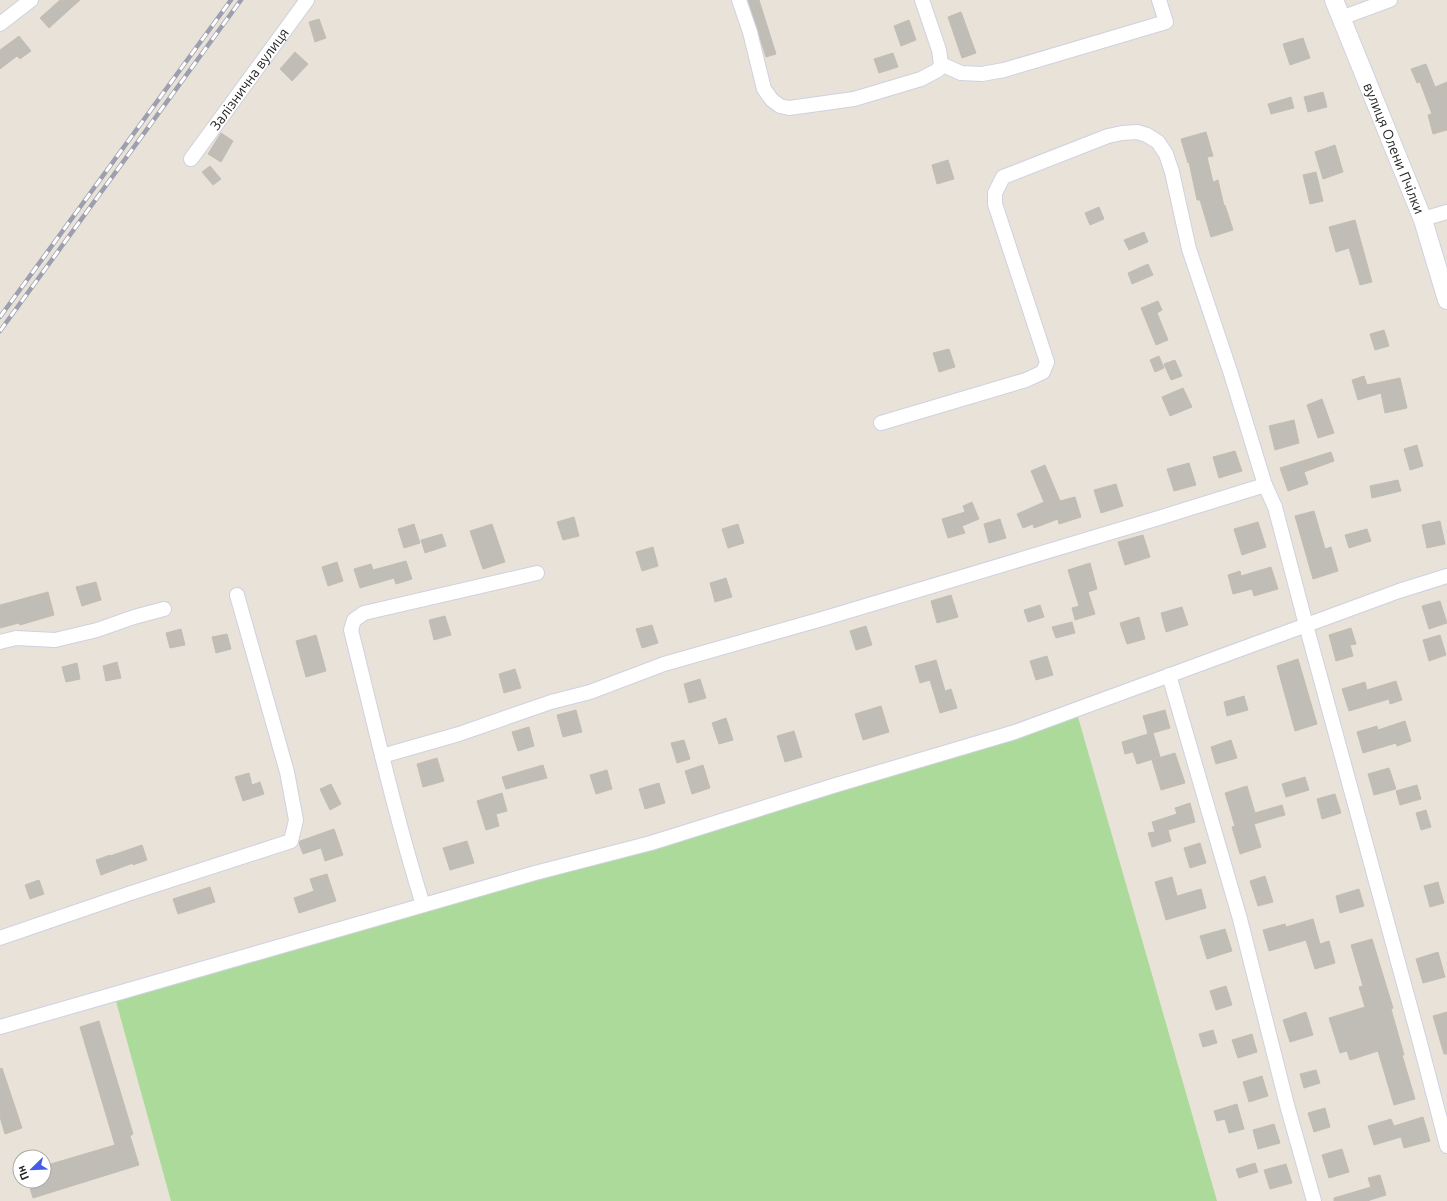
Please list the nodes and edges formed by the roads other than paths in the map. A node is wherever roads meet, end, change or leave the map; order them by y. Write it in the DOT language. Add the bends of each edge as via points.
graph roads {
  1 [pos="31,0"];
  2 [pos="307,0"];
  3 [pos="739,0"];
  4 [pos="922,0"];
  5 [pos="1159,0"];
  6 [pos="1334,0"];
  7 [pos="1390,0"];
  8 [pos="1341,18"];
  9 [pos="0,24"];
  10 [pos="941,64"];
  11 [pos="191,158"];
  12 [pos="1447,212"];
  13 [pos="1423,219"];
  14 [pos="1447,300"];
  15 [pos="881,423"];
  16 [pos="1265,485"];
  17 [pos="537,573"];
  18 [pos="1447,576"];
  19 [pos="237,595"];
  20 [pos="164,609"];
  21 [pos="1306,625"];
  22 [pos="0,642"];
  23 [pos="1169,675"];
  24 [pos="382,756"];
  25 [pos="423,905"];
  26 [pos="0,938"];
  27 [pos="0,1027"];
  28 [pos="1447,1146"];
  29 [pos="1314,1201"];
  1 -- 9 [label="street"];
  2 -- 11 [label="street, Залізнична вулиця"];
  3 -- 10 [label="street" via="764,89 780,106 789,108 854,99 920,79 938,70"];
  4 -- 10 [label="street" via="939,50"];
  5 -- 10 [label="street" via="1166,22 1152,27 1004,70 982,74 961,73"];
  6 -- 8 [label="street, вулиця Олени Пчілки"];
  7 -- 8 [label="street"];
  8 -- 13 [label="street, вулиця Олени Пчілки"];
  12 -- 13 [label="street"];
  13 -- 14 [label="street, вулиця Олени Пчілки"];
  15 -- 16 [label="street" via="1026,380 1043,372 1047,362 995,204 995,193 1003,177 1108,136 1137,132 1158,142 1166,154 1189,249"];
  16 -- 21 [label="street" via="1275,506"];
  16 -- 24 [label="street" via="664,664 590,692"];
  17 -- 24 [label="street" via="364,613 354,620 351,630"];
  18 -- 21 [label="street"];
  19 -- 26 [label="street" via="287,772 296,820 291,841"];
  20 -- 22 [label="street" via="55,640 16,638"];
  21 -- 23 [label="street"];
  21 -- 28 [label="street"];
  23 -- 25 [label="street" via="1015,732 651,843"];
  23 -- 29 [label="street" via="1240,919"];
  24 -- 25 [label="street"];
  25 -- 27 [label="street"];
}
